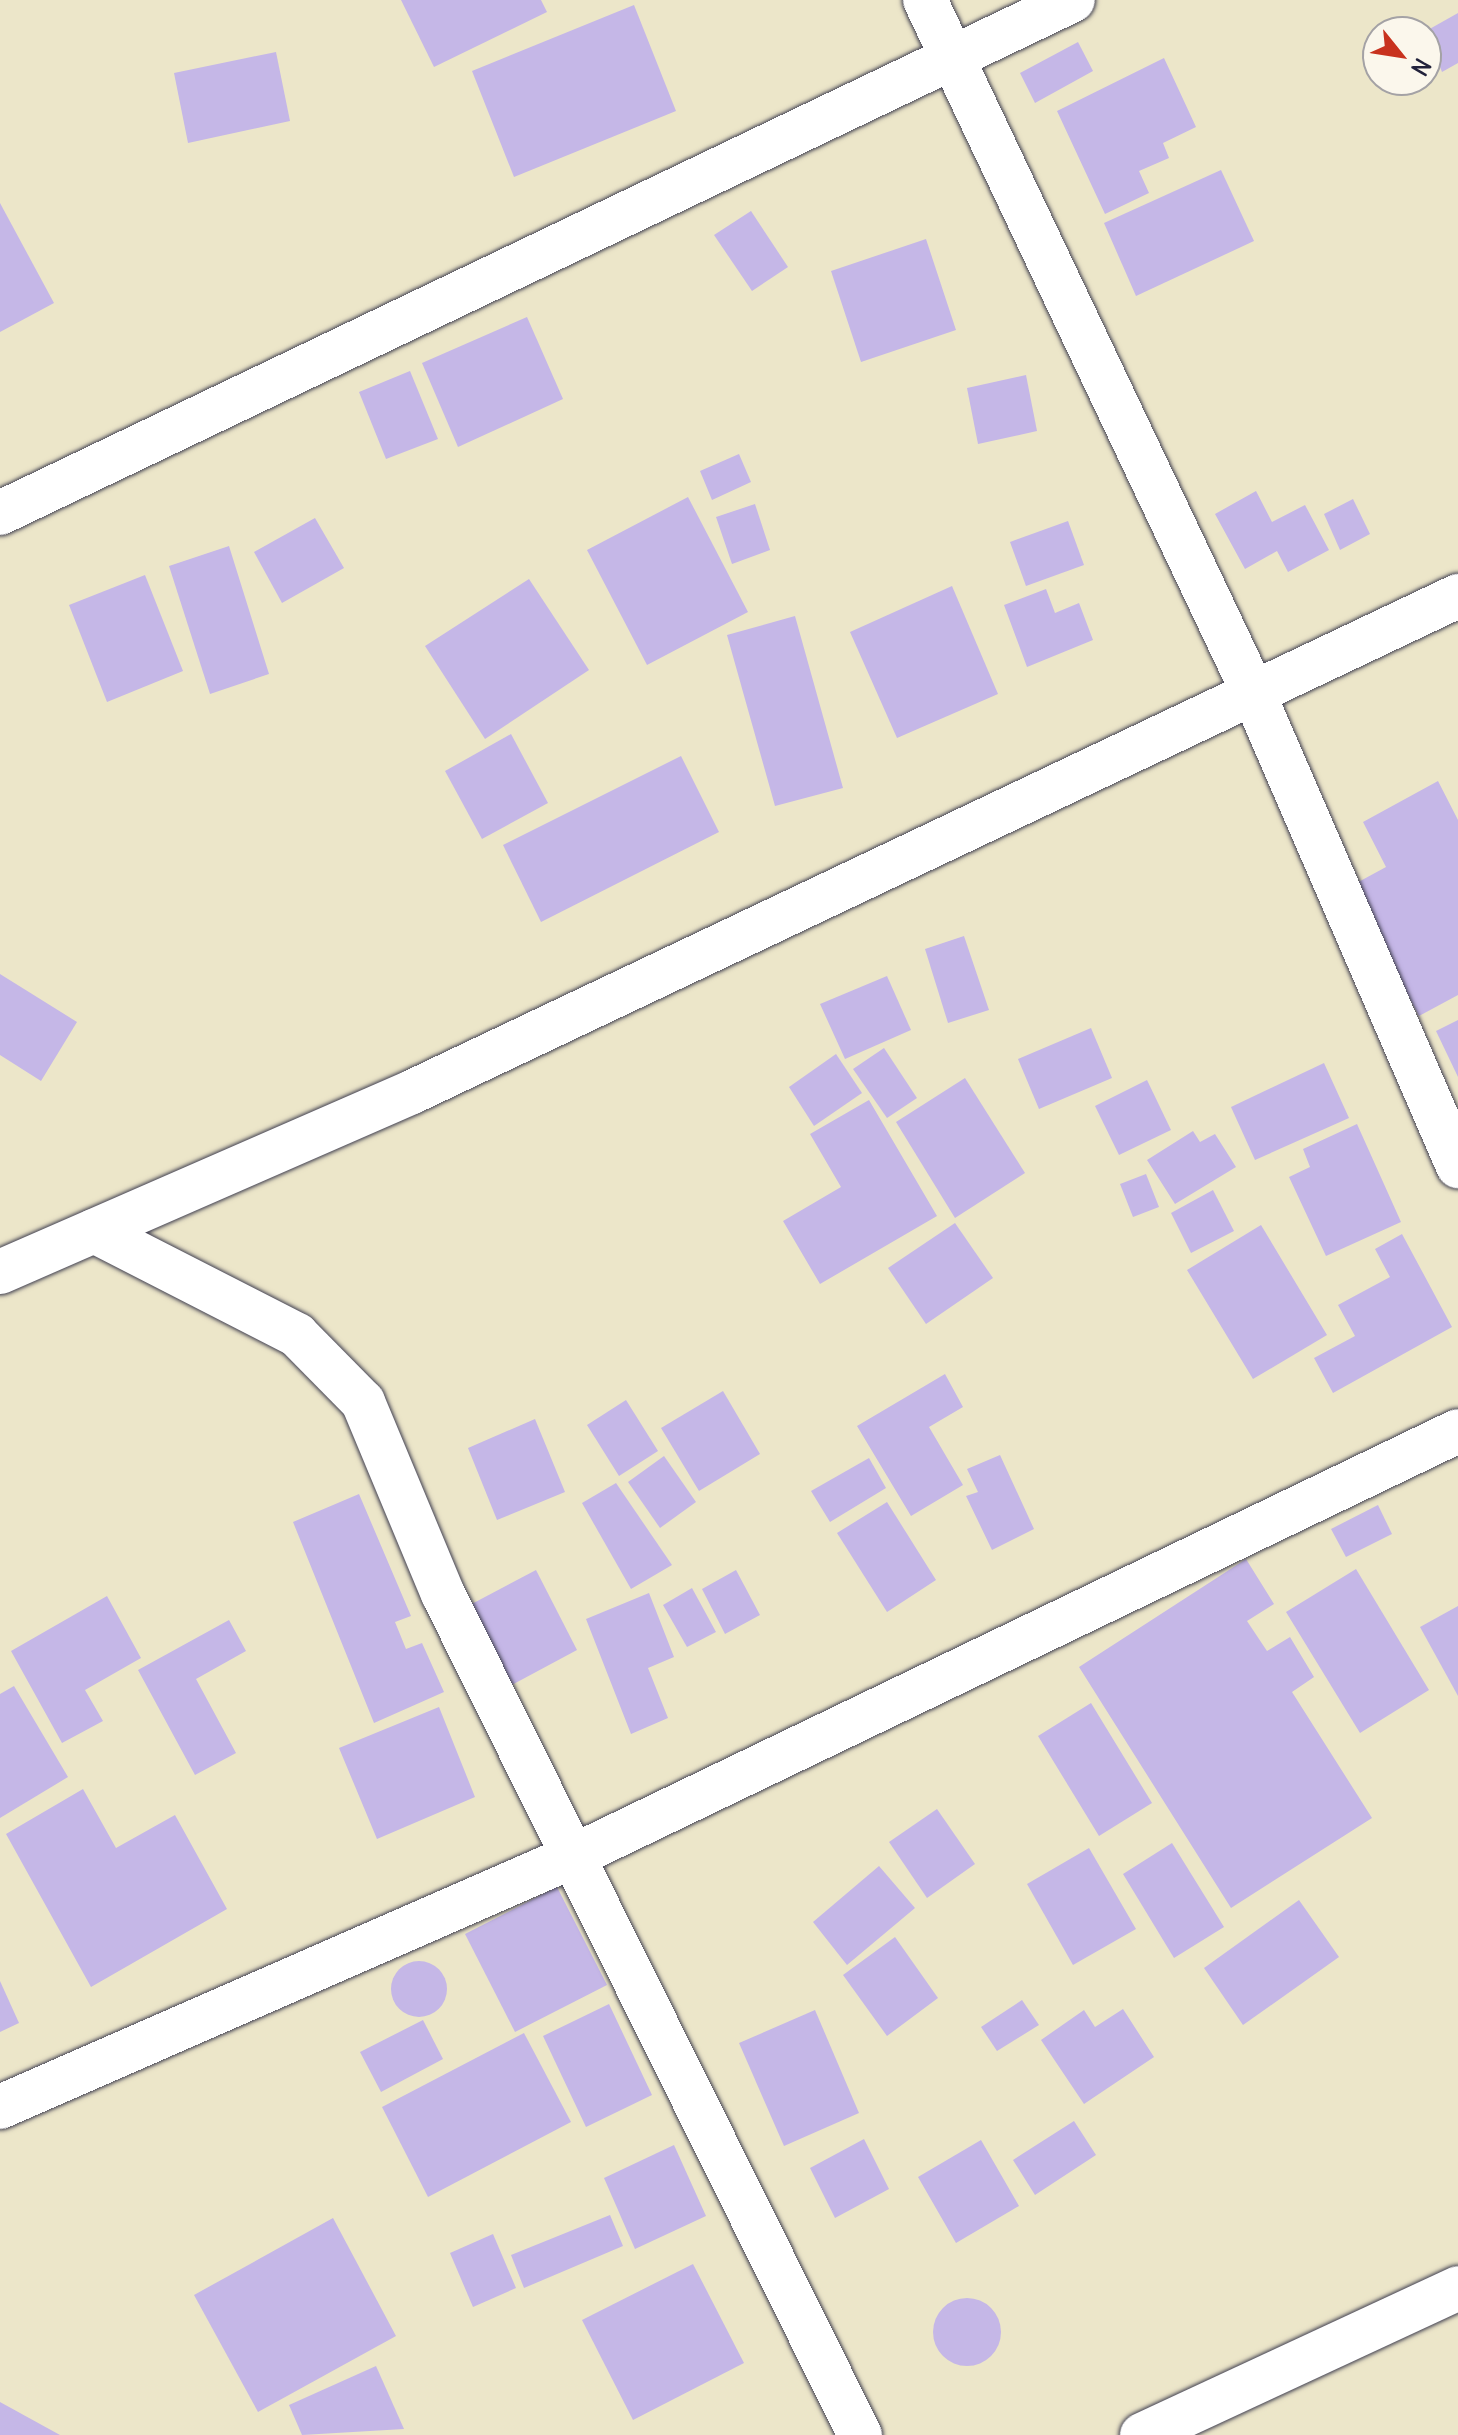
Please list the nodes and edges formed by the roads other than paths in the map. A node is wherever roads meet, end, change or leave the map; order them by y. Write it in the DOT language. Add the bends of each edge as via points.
graph roads {
  1 [pos="925,0"];
  2 [pos="1073,0"];
  3 [pos="953,55"];
  4 [pos="0,513"];
  5 [pos="1458,596"];
  6 [pos="1252,690"];
  7 [pos="1458,1166"];
  8 [pos="94,1231"];
  9 [pos="0,1272"];
  10 [pos="1458,1431"];
  11 [pos="578,1854"];
  12 [pos="0,2107"];
  13 [pos="1458,2288"];
  14 [pos="860,2435"];
  15 [pos="1142,2435"];
  1 -- 3 [label="street"];
  2 -- 3 [label="street"];
  3 -- 4 [label="street"];
  3 -- 6 [label="street"];
  5 -- 6 [label="street"];
  6 -- 7 [label="street"];
  6 -- 8 [label="street" via="412,1092"];
  8 -- 9 [label="street"];
  8 -- 11 [label="street" via="297,1335 363,1402 443,1594"];
  10 -- 11 [label="street"];
  11 -- 12 [label="street"];
  11 -- 14 [label="street"];
  13 -- 15 [label="street"];
}
